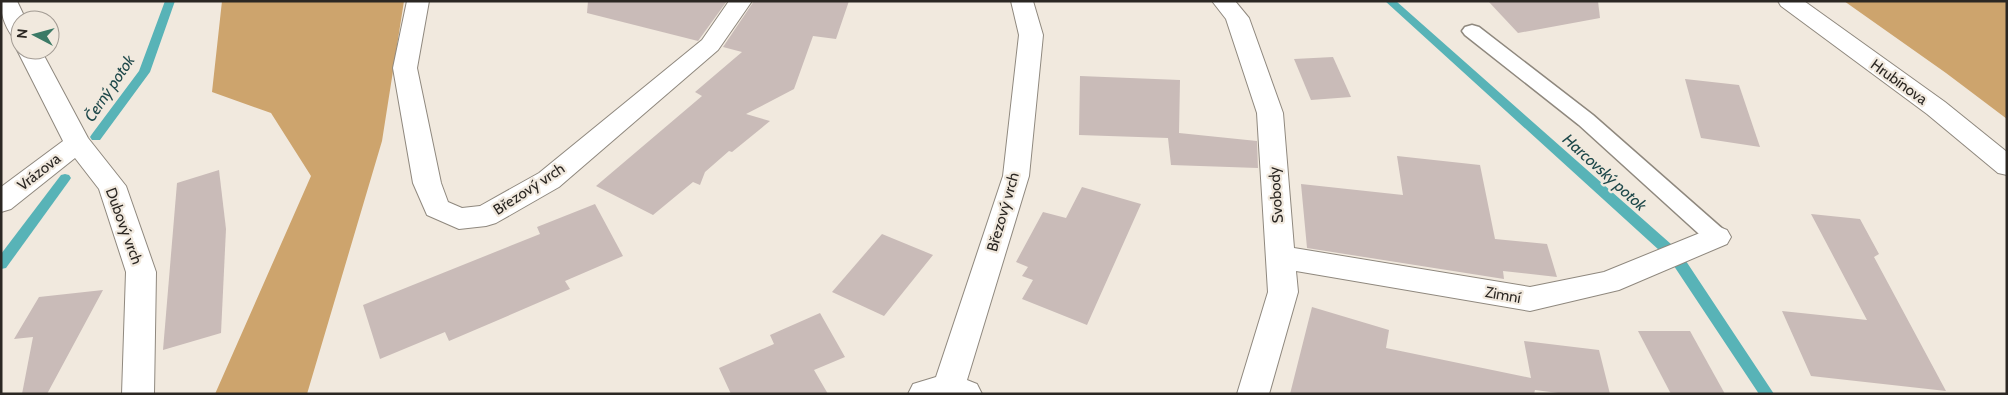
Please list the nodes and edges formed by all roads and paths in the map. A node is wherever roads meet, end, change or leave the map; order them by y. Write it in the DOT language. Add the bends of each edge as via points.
graph roads {
  1 [pos="418,1"];
  2 [pos="741,1"];
  3 [pos="1022,1"];
  4 [pos="1223,1"];
  5 [pos="1789,1"];
  6 [pos="1472,31"];
  7 [pos="34,60"];
  8 [pos="77,143"];
  9 [pos="2007,166"];
  10 [pos="1,202"];
  11 [pos="1707,241"];
  12 [pos="1280,256"];
  13 [pos="946,392"];
  14 [pos="138,394"];
  15 [pos="1253,394"];
  1 -- 2 [label="street, Březový vrch" via="405,68 427,183 436,208 459,219 486,216 549,180 710,45"];
  3 -- 13 [label="street, Březový vrch" via="1031,35 1016,176"];
  4 -- 12 [label="street, Svobody" via="1237,18 1270,113"];
  5 -- 9 [label="street, Hrubínova" via="1936,108"];
  6 -- 11 [label="lane" via="1586,120"];
  7 -- 8 [label="street, Dubový vrch"];
  8 -- 10 [label="street, Vrázova"];
  8 -- 14 [label="street, Dubový vrch" via="112,186 141,272"];
  11 -- 12 [label="street, Zimní" via="1609,282 1530,299"];
  12 -- 15 [label="street, Svobody" via="1283,292"];
}
